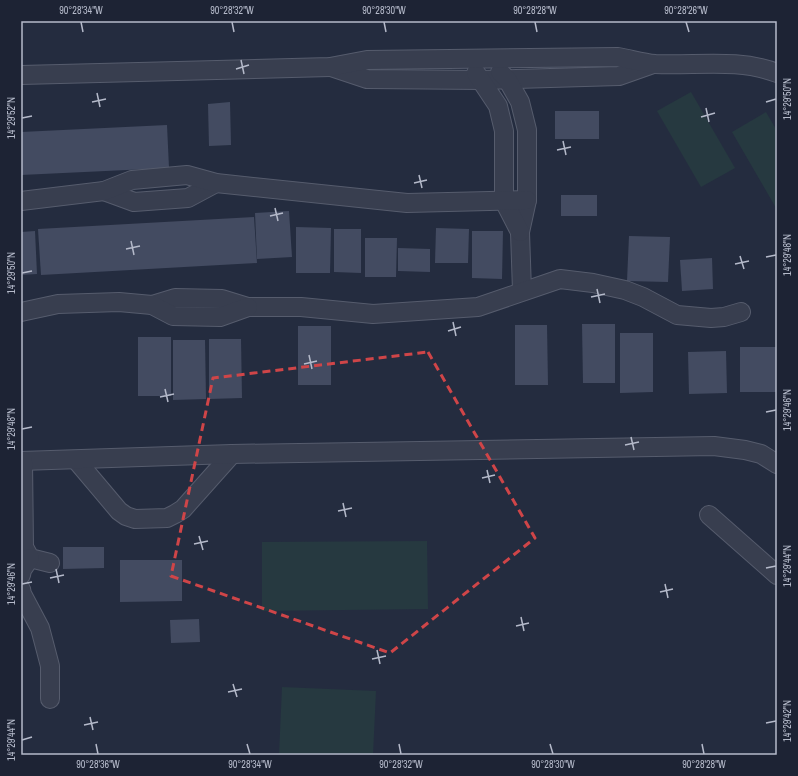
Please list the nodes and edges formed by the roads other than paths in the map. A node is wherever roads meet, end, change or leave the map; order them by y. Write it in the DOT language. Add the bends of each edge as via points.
graph roads {
  1 [pos="464,59"];
  2 [pos="486,59"];
  3 [pos="653,64"];
  4 [pos="330,67"];
  5 [pos="777,73"];
  6 [pos="21,75"];
  7 [pos="507,79"];
  8 [pos="482,80"];
  9 [pos="504,151"];
  10 [pos="527,151"];
  11 [pos="527,200"];
  12 [pos="21,201"];
  13 [pos="504,201"];
  14 [pos="520,232"];
  15 [pos="522,291"];
  16 [pos="21,312"];
  17 [pos="741,312"];
  18 [pos="232,454"];
  19 [pos="76,460"];
  20 [pos="22,461"];
  21 [pos="777,464"];
  22 [pos="709,515"];
  23 [pos="30,558"];
  24 [pos="50,563"];
  25 [pos="21,575"];
  26 [pos="777,575"];
  27 [pos="21,588"];
  28 [pos="50,699"];
  1 -- 2 [label="street"];
  1 -- 4 [label="street" via="367,60"];
  1 -- 8 [label="street"];
  2 -- 3 [label="street" via="618,57"];
  2 -- 7 [label="street"];
  3 -- 5 [label="street" via="727,63 763,67"];
  3 -- 7 [label="street" via="619,76"];
  4 -- 6 [label="street"];
  4 -- 8 [label="street" via="367,79"];
  7 -- 8 [label="street"];
  7 -- 10 [label="street" via="520,102 527,130"];
  8 -- 9 [label="street" via="498,106 504,131"];
  9 -- 10 [label="street"];
  9 -- 13 [label="street"];
  10 -- 11 [label="street"];
  11 -- 13 [label="street"];
  11 -- 14 [label="street"];
  12 -- 13 [label="street" via="104,191 134,202 188,198 216,183 407,203"];
  13 -- 14 [label="street"];
  14 -- 15 [label="street"];
  15 -- 16 [label="street" via="478,307 373,314 301,307 248,307 220,317 173,316 152,306 119,302 58,304"];
  15 -- 17 [label="street" via="560,279 625,290 677,315 711,318"];
  18 -- 19 [label="street"];
  18 -- 19 [label="street" via="183,509 167,518 135,519 119,511"];
  18 -- 21 [label="street" via="714,446 761,454"];
  19 -- 20 [label="street"];
  20 -- 23 [label="street" via="24,547"];
  22 -- 26 [label="street"];
  23 -- 24 [label="street"];
  23 -- 25 [label="street"];
  27 -- 28 [label="street" via="40,628 50,666"];
}
